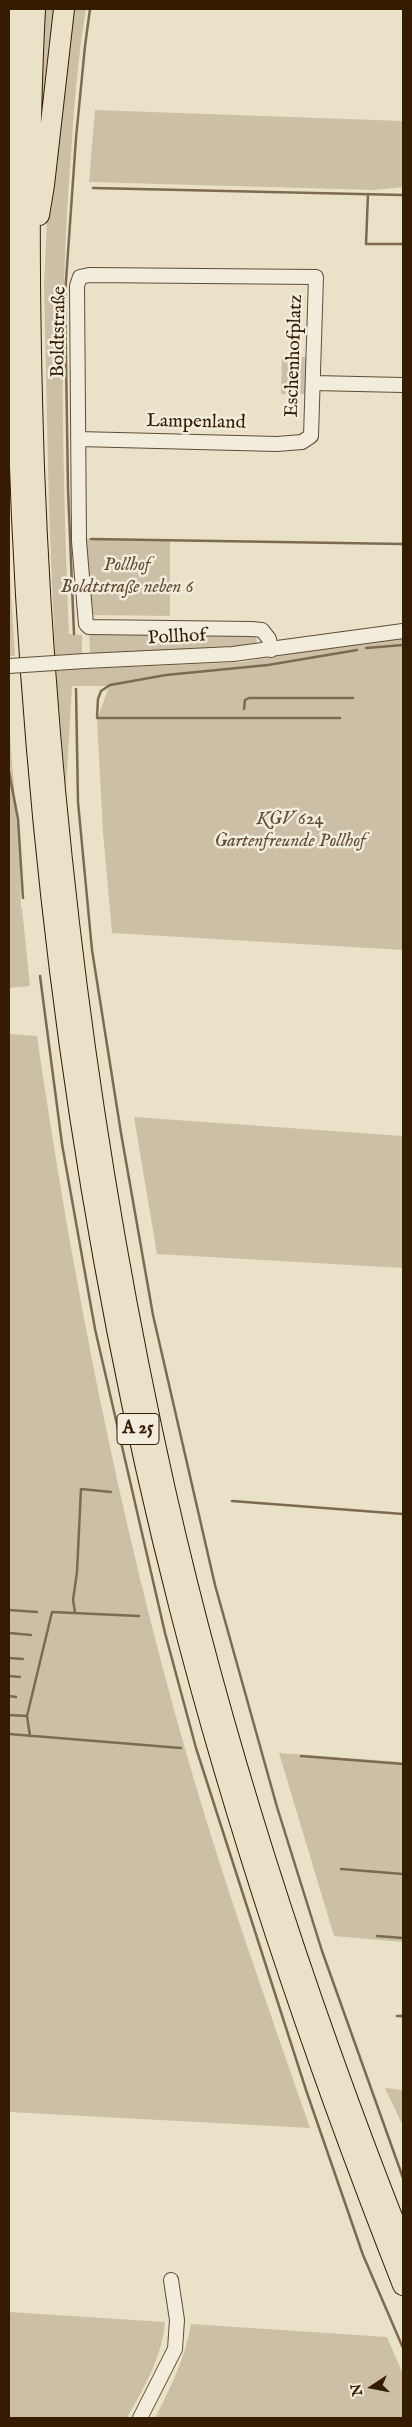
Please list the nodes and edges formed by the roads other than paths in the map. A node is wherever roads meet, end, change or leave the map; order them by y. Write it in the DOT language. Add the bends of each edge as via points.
graph roads {
  1 [pos="19,9"];
  2 [pos="35,9"];
  3 [pos="64,9"];
  4 [pos="9,235"];
  5 [pos="22,266"];
  6 [pos="316,277"];
  7 [pos="314,383"];
  8 [pos="403,385"];
  9 [pos="311,436"];
  10 [pos="78,439"];
  11 [pos="86,624"];
  12 [pos="403,632"];
  13 [pos="271,650"];
  14 [pos="9,666"];
  15 [pos="403,2244"];
  16 [pos="171,2280"];
  17 [pos="403,2285"];
  18 [pos="140,2418"];
  1 -- 5 [label="highway, A 25" via="16,74"];
  2 -- 5 [label="highway, A 25"];
  3 -- 5 [label="highway" via="44,185"];
  4 -- 5 [label="highway"];
  5 -- 15 [label="highway, A 25" via="54,789 83,1037 119,1263 167,1496 229,1732 301,1969"];
  5 -- 17 [label="highway, A 25" via="22,540 38,780 69,1039 104,1265 157,1517 209,1718 312,2046"];
  6 -- 7 [label="street, Eschenhofplatz"];
  6 -- 10 [label="street, Boldtstraße" via="80,277 77,286"];
  7 -- 8 [label="street"];
  7 -- 9 [label="street, Eschenhofplatz"];
  9 -- 10 [label="street, Lampenland" via="302,442 277,444"];
  10 -- 11 [label="street, Boldtstraße" via="79,542"];
  11 -- 13 [label="street, Pollhof" via="89,627 262,630 269,639"];
  12 -- 13 [label="street, Pollhof"];
  13 -- 14 [label="street, Pollhof, bridge"];
  16 -- 18 [label="street" via="177,2320 175,2349"];
}
